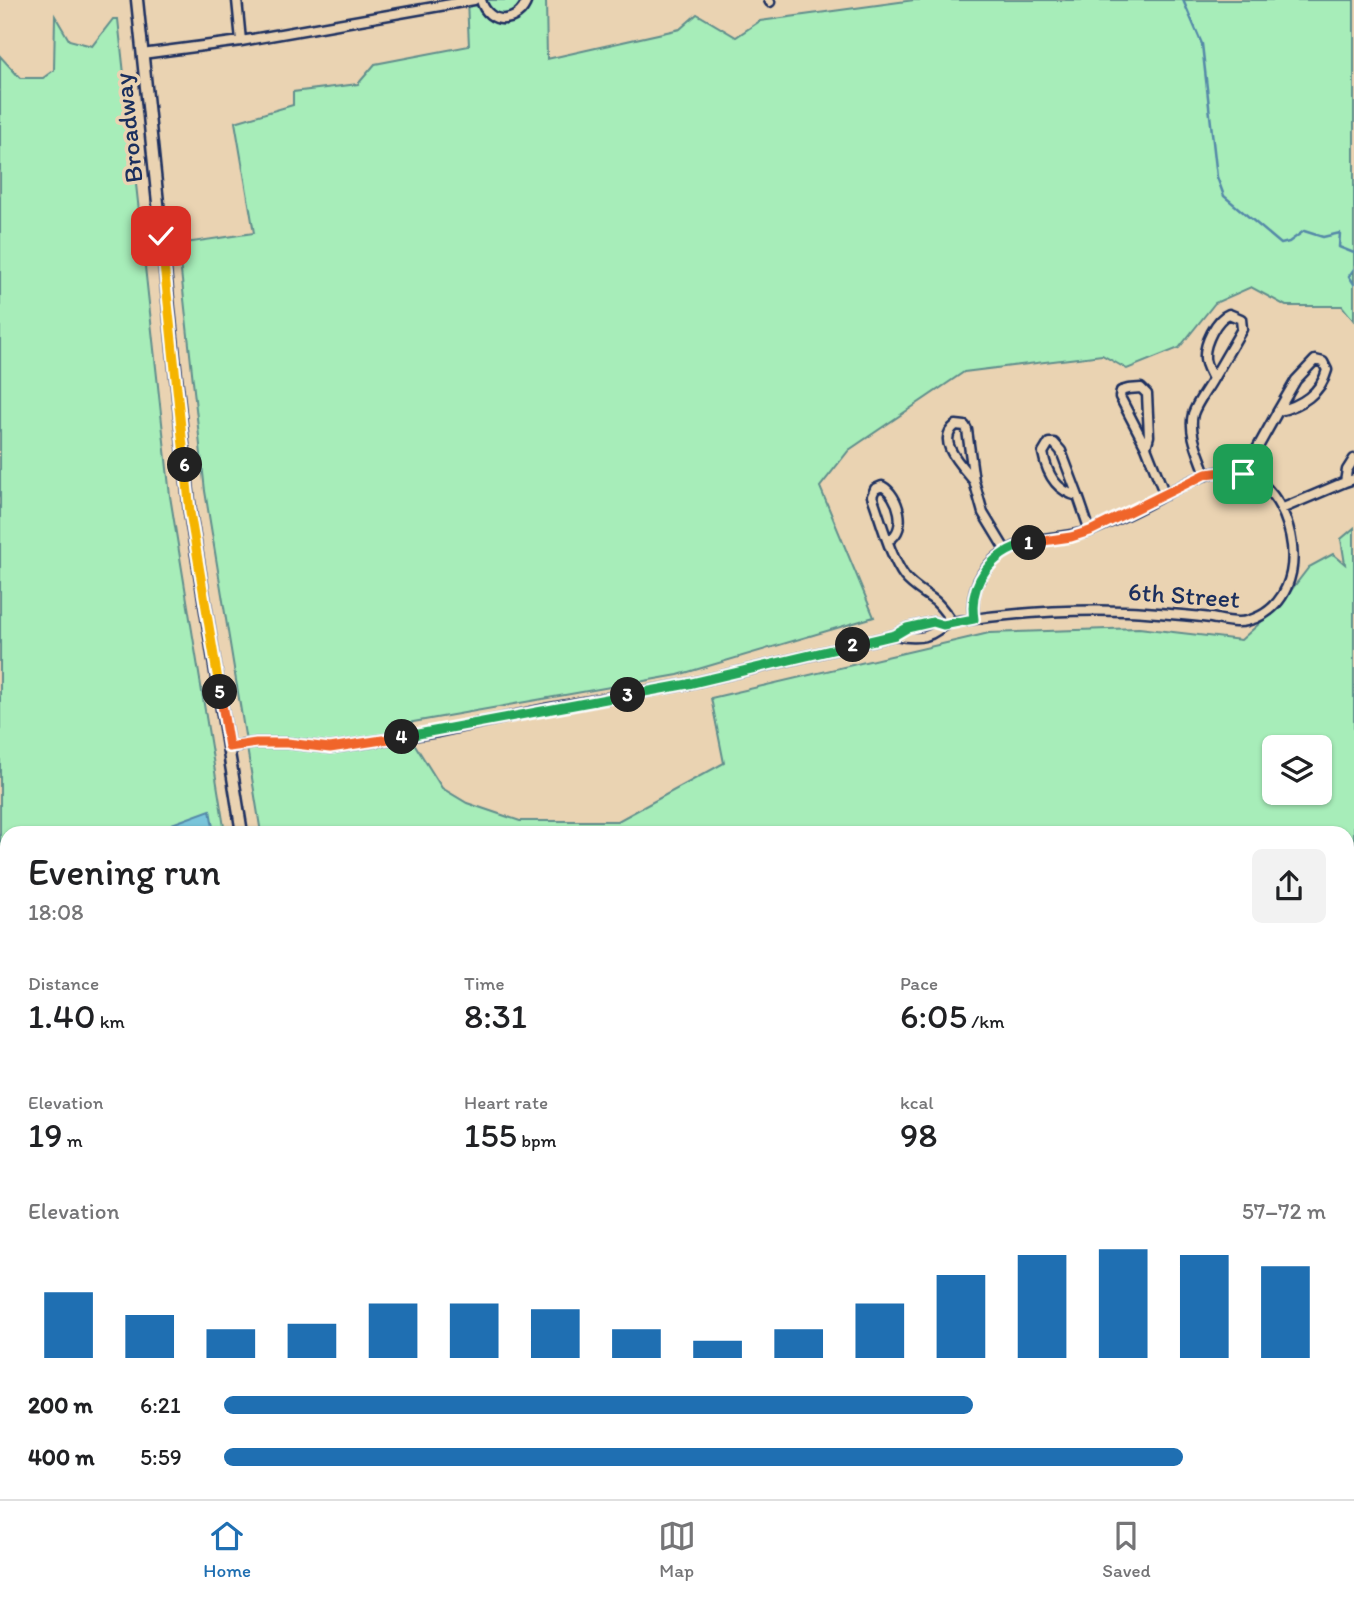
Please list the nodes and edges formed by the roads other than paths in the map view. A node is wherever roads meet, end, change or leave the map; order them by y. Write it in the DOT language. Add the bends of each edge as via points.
graph roads {
  1 [pos="137,0"];
  2 [pos="237,0"];
  3 [pos="474,0"];
  4 [pos="481,0"];
  5 [pos="527,0"];
  6 [pos="241,40"];
  7 [pos="142,54"];
  8 [pos="1213,379"];
  9 [pos="1278,411"];
  10 [pos="1146,447"];
  11 [pos="1354,459"];
  12 [pos="1206,474"];
  13 [pos="1243,474"];
  14 [pos="974,481"];
  15 [pos="1350,481"];
  16 [pos="1166,495"];
  17 [pos="1078,496"];
  18 [pos="1281,509"];
  19 [pos="1090,531"];
  20 [pos="889,540"];
  21 [pos="1006,551"];
  22 [pos="974,619"];
  23 [pos="953,622"];
  24 [pos="229,747"];
  25 [pos="241,826"];
  1 -- 7 [label="street, Broadway"];
  2 -- 6 [label="street"];
  3 -- 6 [label="street"];
  4 -- 5 [label="street" via="487,12 500,19 514,17"];
  6 -- 7 [label="street"];
  7 -- 24 [label="street, Broadway" via="190,512"];
  8 -- 8 [label="street" via="1242,329 1241,319 1234,314 1221,319 1207,344 1205,358"];
  8 -- 12 [label="street" via="1192,420"];
  9 -- 9 [label="street" via="1311,362 1323,362 1327,374 1313,395"];
  9 -- 13 [label="street"];
  10 -- 10 [label="street" via="1122,402 1124,390 1141,388 1147,394"];
  10 -- 16 [label="street"];
  11 -- 15 [label="street" via="1347,470"];
  12 -- 13 [label="street"];
  12 -- 16 [label="street"];
  13 -- 18 [label="street, 6th Street" via="1266,488"];
  14 -- 14 [label="street" via="967,430 956,425 948,436 950,449"];
  14 -- 21 [label="street" via="979,503"];
  15 -- 18 [label="street"];
  16 -- 19 [label="street"];
  17 -- 17 [label="street" via="1061,451 1049,443 1043,453 1052,478 1061,490"];
  17 -- 19 [label="street"];
  18 -- 22 [label="street, 6th Street" via="1294,548 1290,580 1272,607 1249,621 1075,611"];
  19 -- 21 [label="street"];
  20 -- 20 [label="street" via="872,496 879,486 889,491 901,523 898,534"];
  20 -- 23 [label="street" via="903,575"];
  21 -- 22 [label="street" via="987,567 976,586"];
  22 -- 23 [label="street, 6th Street"];
  23 -- 24 [label="street, 6th Street" via="907,628 895,635 688,684 438,732 330,748 287,743"];
  24 -- 25 [label="street, Broadway"];
}
